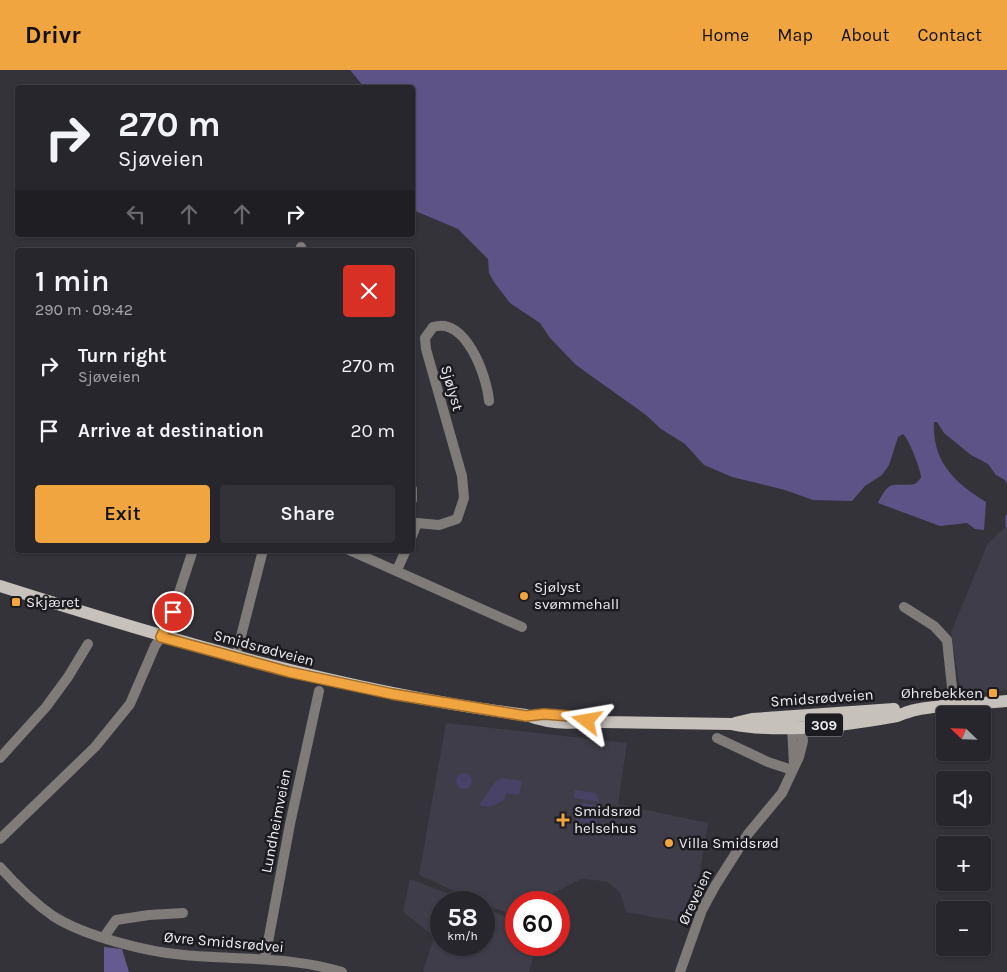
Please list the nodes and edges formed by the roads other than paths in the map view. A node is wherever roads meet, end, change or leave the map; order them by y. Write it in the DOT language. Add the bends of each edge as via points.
graph roads {
  1 [pos="489,401"];
  2 [pos="415,519"];
  3 [pos="193,553"];
  4 [pos="262,553"];
  5 [pos="357,553"];
  6 [pos="405,553"];
  7 [pos="397,570"];
  8 [pos="0,586"];
  9 [pos="904,607"];
  10 [pos="522,626"];
  11 [pos="161,637"];
  12 [pos="88,644"];
  13 [pos="238,648"];
  14 [pos="319,691"];
  15 [pos="1007,701"];
  16 [pos="954,706"];
  17 [pos="936,708"];
  18 [pos="798,723"];
  19 [pos="717,738"];
  20 [pos="0,758"];
  21 [pos="793,768"];
  22 [pos="0,839"];
  23 [pos="0,867"];
  24 [pos="183,913"];
  25 [pos="104,937"];
  26 [pos="265,958"];
  27 [pos="342,972"];
  28 [pos="680,972"];
  1 -- 2 [label="street, Sjølyst" via="470,343 444,326 434,327 425,338 426,349 462,476 464,498 461,512 450,523 440,525"];
  3 -- 11 [label="street" via="168,626"];
  4 -- 13 [label="street, Smidsrødveien"];
  5 -- 7 [label="street"];
  6 -- 7 [label="street"];
  7 -- 10 [label="street"];
  8 -- 11 [label="main road, Smidsrødveien / 309"];
  9 -- 16 [label="street" via="934,626 947,640"];
  11 -- 18 [label="main road, Smidsrødveien / 309" via="367,689 550,722 732,724 752,719"];
  11 -- 22 [label="street" via="130,704 112,728"];
  12 -- 20 [label="street" via="46,707"];
  14 -- 26 [label="street, Lundheimveien"];
  15 -- 16 [label="main road, Smidsrødveien / 309"];
  17 -- 18 [label="main road, Smidsrødveien / 309" via="899,708"];
  18 -- 21 [label="street, Øreveien"];
  19 -- 21 [label="street" via="768,762"];
  21 -- 28 [label="street, Øreveien" via="782,793 748,834 715,886 702,910"];
  23 -- 25 [label="street, Øvre Smidsrødvei" via="53,916"];
  24 -- 25 [label="street, Øvre Smidsrødvei" via="116,920"];
  25 -- 26 [label="street, Øvre Smidsrødvei" via="167,953"];
  26 -- 27 [label="street, Øvre Smidsrødvei"];
}
